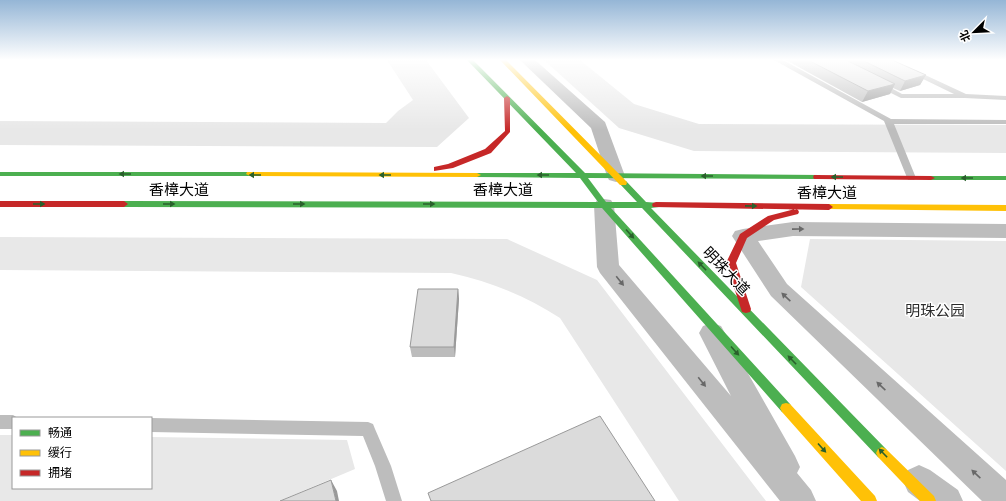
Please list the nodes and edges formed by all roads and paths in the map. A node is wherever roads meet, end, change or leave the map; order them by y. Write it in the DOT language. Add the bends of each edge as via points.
graph roads {
  1 [pos="493,83"];
  2 [pos="526,83"];
  3 [pos="553,83"];
  4 [pos="820,83"];
  5 [pos="876,83"];
  6 [pos="938,83"];
  7 [pos="965,96"];
  8 [pos="508,98"];
  9 [pos="1006,98"];
  10 [pos="888,121"];
  11 [pos="1006,122"];
  12 [pos="0,174"];
  13 [pos="410,175"];
  14 [pos="582,175"];
  15 [pos="616,176"];
  16 [pos="911,178"];
  17 [pos="1006,178"];
  18 [pos="0,204"];
  19 [pos="604,204"];
  20 [pos="642,205"];
  21 [pos="812,207"];
  22 [pos="1006,208"];
  23 [pos="1006,230"];
  24 [pos="743,236"];
  25 [pos="748,314"];
  26 [pos="702,315"];
  27 [pos="0,422"];
  28 [pos="12,422"];
  29 [pos="152,425"];
  30 [pos="895,465"];
  31 [pos="394,501"];
  32 [pos="801,501"];
  33 [pos="870,501"];
  34 [pos="929,501"];
  35 [pos="948,501"];
  36 [pos="1005,501"];
  1 -- 8 [label="main road"];
  2 -- 15 [label="main road, 明珠大道"];
  3 -- 15 [label="street" via="599,126"];
  4 -- 10 [label="lane"];
  5 -- 7 [label="lane" via="901,96"];
  6 -- 7 [label="lane"];
  7 -- 9 [label="lane"];
  8 -- 13 [label="main road" via="508,130 488,151 450,166"];
  8 -- 14 [label="main road"];
  10 -- 11 [label="lane"];
  10 -- 16 [label="lane"];
  13 -- 12 [label="main road, 香樟大道, one-way"];
  14 -- 13 [label="main road, 香樟大道, one-way"];
  14 -- 15 [label="main road, 香樟大道"];
  14 -- 19 [label="main road"];
  16 -- 15 [label="main road, 香樟大道, one-way"];
  15 -- 20 [label="main road, 明珠大道"];
  17 -- 16 [label="main road, 香樟大道, one-way"];
  18 -- 19 [label="main road, 香樟大道, one-way"];
  19 -- 20 [label="main road, 香樟大道"];
  19 -- 26 [label="main road, one-way"];
  19 -- 32 [label="street, one-way" via="608,266"];
  20 -- 21 [label="main road, 香樟大道, one-way"];
  25 -- 20 [label="main road, 明珠大道, one-way"];
  21 -- 22 [label="main road, 香樟大道"];
  21 -- 24 [label="main road" via="771,218"];
  24 -- 23 [label="street, one-way" via="793,229"];
  24 -- 25 [label="main road" via="731,263"];
  36 -- 24 [label="street, one-way" via="779,290"];
  30 -- 25 [label="main road, 明珠大道, one-way"];
  26 -- 32 [label="street"];
  26 -- 33 [label="main road, one-way"];
  27 -- 28 [label="lane"];
  29 -- 31 [label="lane" via="368,429"];
  30 -- 34 [label="main road, 明珠大道"];
  30 -- 35 [label="street"];
}
